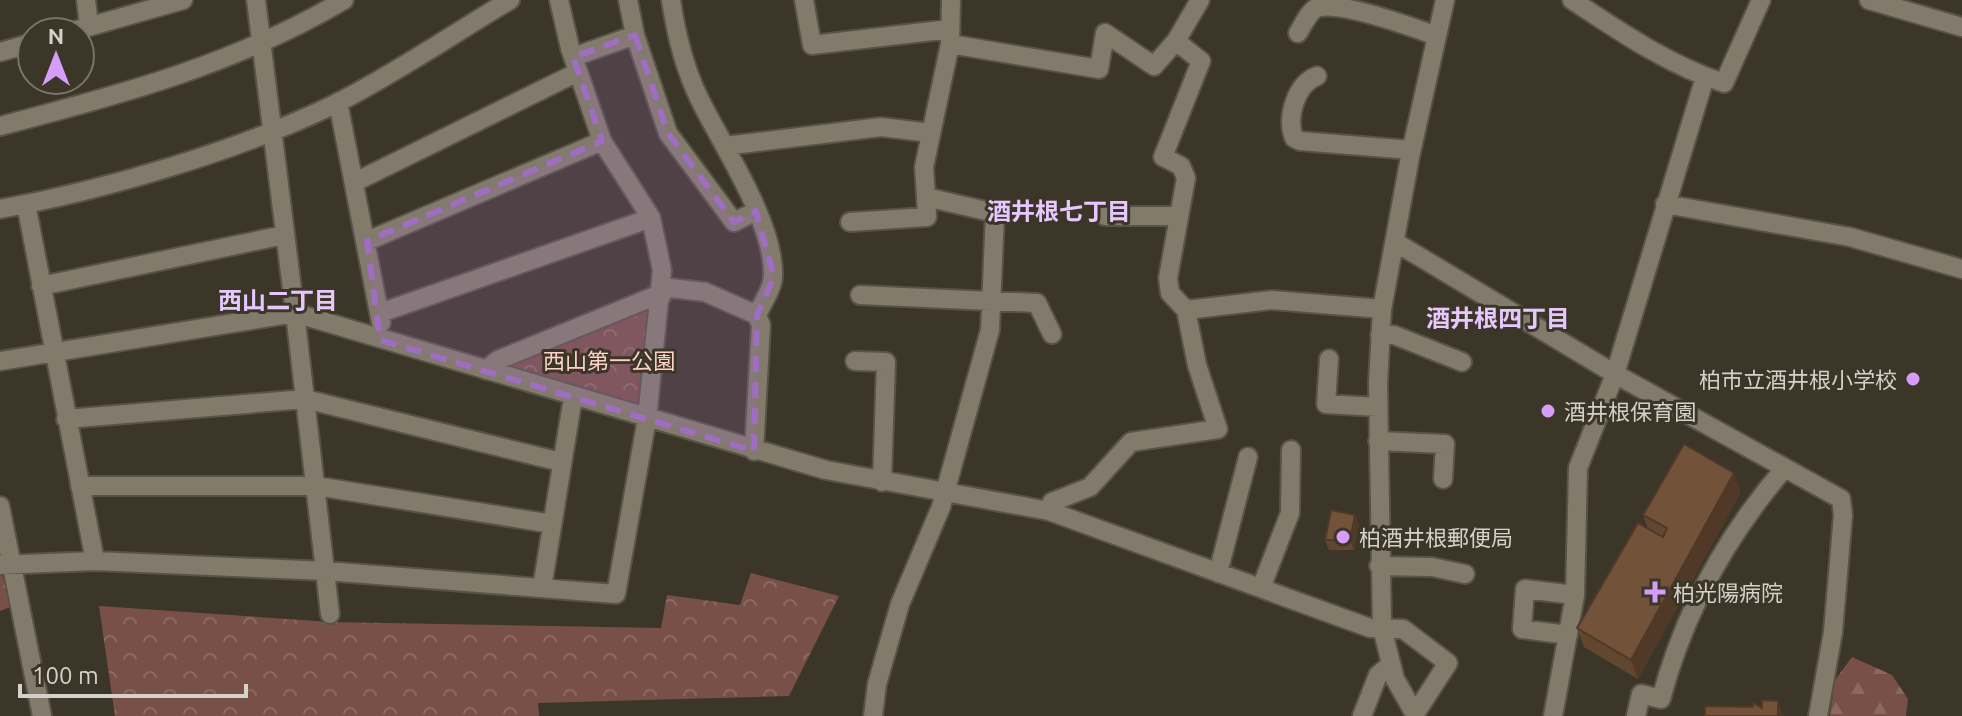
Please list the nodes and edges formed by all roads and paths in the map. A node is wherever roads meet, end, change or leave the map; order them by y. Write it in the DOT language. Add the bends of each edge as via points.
graph roads {
  1 [pos="256,0"];
  2 [pos="344,0"];
  3 [pos="510,0"];
  4 [pos="559,0"];
  5 [pos="628,0"];
  6 [pos="671,0"];
  7 [pos="804,0"];
  8 [pos="951,0"];
  9 [pos="1445,0"];
  10 [pos="1572,0"];
  11 [pos="1761,0"];
  12 [pos="1869,0"];
  13 [pos="174,1"];
  14 [pos="1192,2"];
  15 [pos="325,5"];
  16 [pos="96,24"];
  17 [pos="1962,27"];
  18 [pos="1298,33"];
  19 [pos="635,35"];
  20 [pos="1437,36"];
  21 [pos="950,37"];
  22 [pos="1176,41"];
  23 [pos="262,45"];
  24 [pos="576,64"];
  25 [pos="1317,76"];
  26 [pos="1705,77"];
  27 [pos="338,102"];
  28 [pos="0,126"];
  29 [pos="275,130"];
  30 [pos="931,133"];
  31 [pos="602,141"];
  32 [pos="725,146"];
  33 [pos="1411,150"];
  34 [pos="355,182"];
  35 [pos="926,197"];
  36 [pos="26,204"];
  37 [pos="1665,204"];
  38 [pos="0,209"];
  39 [pos="756,211"];
  40 [pos="1105,216"];
  41 [pos="1178,216"];
  42 [pos="651,218"];
  43 [pos="850,222"];
  44 [pos="284,235"];
  45 [pos="367,241"];
  46 [pos="1395,242"];
  47 [pos="1962,269"];
  48 [pos="41,286"];
  49 [pos="662,292"];
  50 [pos="860,295"];
  51 [pos="991,300"];
  52 [pos="1382,309"];
  53 [pos="1186,310"];
  54 [pos="295,313"];
  55 [pos="380,313"];
  56 [pos="757,315"];
  57 [pos="1052,334"];
  58 [pos="1380,335"];
  59 [pos="380,340"];
  60 [pos="54,351"];
  61 [pos="1329,359"];
  62 [pos="0,361"];
  63 [pos="855,361"];
  64 [pos="1462,362"];
  65 [pos="486,370"];
  66 [pos="1615,374"];
  67 [pos="573,397"];
  68 [pos="305,399"];
  69 [pos="1378,407"];
  70 [pos="647,418"];
  71 [pos="66,419"];
  72 [pos="1378,441"];
  73 [pos="1291,450"];
  74 [pos="754,451"];
  75 [pos="1248,457"];
  76 [pos="561,462"];
  77 [pos="1783,470"];
  78 [pos="1443,479"];
  79 [pos="882,482"];
  80 [pos="80,486"];
  81 [pos="316,486"];
  82 [pos="944,494"];
  83 [pos="0,506"];
  84 [pos="1049,511"];
  85 [pos="552,524"];
  86 [pos="95,561"];
  87 [pos="5,564"];
  88 [pos="1379,566"];
  89 [pos="326,571"];
  90 [pos="1218,573"];
  91 [pos="1465,574"];
  92 [pos="542,588"];
  93 [pos="1261,588"];
  94 [pos="1575,595"];
  95 [pos="330,614"];
  96 [pos="1382,628"];
  97 [pos="1568,635"];
  98 [pos="1390,665"];
  99 [pos="1416,715"];
  100 [pos="42,716"];
  101 [pos="873,716"];
  102 [pos="1362,716"];
  103 [pos="1553,716"];
  104 [pos="1636,716"];
  105 [pos="1818,716"];
  1 -- 23 [label="street"];
  2 -- 15 [label="street"];
  3 -- 27 [label="street"];
  4 -- 24 [label="street"];
  5 -- 19 [label="street"];
  6 -- 32 [label="street" via="698,97"];
  7 -- 21 [label="street" via="812,45"];
  8 -- 21 [label="street"];
  9 -- 20 [label="street"];
  10 -- 26 [label="street"];
  11 -- 26 [label="street" via="1724,83"];
  12 -- 17 [label="street"];
  13 -- 16 [label="street"];
  14 -- 22 [label="street"];
  15 -- 23 [label="street"];
  18 -- 20 [label="street" via="1310,14 1327,5 1363,10"];
  19 -- 24 [label="street"];
  19 -- 39 [label="street" via="668,133 734,222"];
  20 -- 33 [label="street"];
  21 -- 22 [label="street" via="1099,69 1105,33 1154,66"];
  21 -- 30 [label="street"];
  22 -- 41 [label="street" via="1201,61 1163,157 1181,166 1186,178"];
  23 -- 28 [label="street" via="121,95"];
  23 -- 29 [label="street"];
  24 -- 31 [label="street"];
  24 -- 34 [label="street"];
  25 -- 33 [label="street" via="1306,80 1298,93 1294,138"];
  26 -- 37 [label="street"];
  27 -- 29 [label="street"];
  27 -- 34 [label="street"];
  29 -- 36 [label="street" via="141,175"];
  29 -- 44 [label="street"];
  30 -- 32 [label="street" via="881,127"];
  30 -- 35 [label="street" via="924,167"];
  31 -- 42 [label="street"];
  31 -- 45 [label="street"];
  32 -- 39 [label="street"];
  33 -- 46 [label="street"];
  34 -- 45 [label="street"];
  35 -- 43 [label="street" via="927,217"];
  35 -- 51 [label="street" via="995,213"];
  36 -- 38 [label="street"];
  36 -- 48 [label="street"];
  37 -- 47 [label="street" via="1850,237"];
  37 -- 66 [label="street"];
  39 -- 56 [label="street" via="774,277"];
  40 -- 41 [label="street"];
  41 -- 53 [label="street" via="1168,278 1170,293"];
  42 -- 49 [label="street" via="660,248"];
  42 -- 55 [label="street"];
  44 -- 48 [label="street"];
  44 -- 54 [label="street"];
  45 -- 55 [label="street"];
  46 -- 52 [label="street"];
  46 -- 66 [label="street"];
  48 -- 60 [label="street"];
  49 -- 56 [label="street" via="705,292"];
  49 -- 65 [label="street" via="498,360"];
  49 -- 70 [label="street"];
  50 -- 51 [label="street"];
  51 -- 57 [label="street" via="1037,303"];
  51 -- 82 [label="street" via="990,330"];
  52 -- 53 [label="street" via="1272,300"];
  52 -- 58 [label="street"];
  53 -- 84 [label="street" via="1218,429 1131,442 1090,487 1052,502"];
  54 -- 59 [label="street"];
  54 -- 60 [label="street"];
  54 -- 68 [label="street"];
  55 -- 59 [label="street"];
  56 -- 74 [label="street" via="761,325"];
  58 -- 64 [label="street" via="1394,335"];
  58 -- 69 [label="street"];
  59 -- 65 [label="street"];
  60 -- 62 [label="street"];
  60 -- 71 [label="street"];
  61 -- 69 [label="street" via="1326,404"];
  63 -- 79 [label="street" via="886,362"];
  65 -- 67 [label="street"];
  66 -- 77 [label="street"];
  66 -- 94 [label="street" via="1578,468"];
  67 -- 70 [label="street"];
  67 -- 76 [label="street"];
  68 -- 71 [label="street"];
  68 -- 76 [label="street"];
  68 -- 81 [label="street"];
  69 -- 72 [label="street"];
  70 -- 74 [label="street"];
  70 -- 92 [label="street" via="616,594"];
  71 -- 80 [label="street"];
  72 -- 78 [label="street" via="1445,444"];
  72 -- 88 [label="street"];
  73 -- 93 [label="street" via="1290,513"];
  74 -- 79 [label="street"];
  75 -- 90 [label="street"];
  76 -- 85 [label="street"];
  77 -- 104 [label="street" via="1735,531 1705,581 1661,699 1641,694"];
  77 -- 105 [label="street" via="1841,499 1833,632"];
  79 -- 82 [label="street"];
  80 -- 81 [label="street"];
  80 -- 86 [label="street"];
  81 -- 85 [label="street"];
  81 -- 89 [label="street"];
  82 -- 84 [label="street"];
  82 -- 101 [label="street" via="900,604"];
  83 -- 87 [label="street"];
  84 -- 90 [label="street"];
  85 -- 92 [label="street"];
  86 -- 87 [label="street"];
  86 -- 89 [label="street"];
  87 -- 100 [label="street"];
  88 -- 91 [label="street"];
  88 -- 96 [label="street"];
  89 -- 92 [label="street"];
  89 -- 95 [label="street"];
  90 -- 93 [label="street"];
  93 -- 96 [label="street"];
  94 -- 97 [label="street"];
  94 -- 97 [label="street" via="1525,589 1522,629"];
  96 -- 98 [label="street"];
  96 -- 99 [label="street" via="1403,629 1448,663"];
  97 -- 103 [label="street"];
  98 -- 99 [label="street"];
  98 -- 102 [label="street" via="1378,675"];
}
